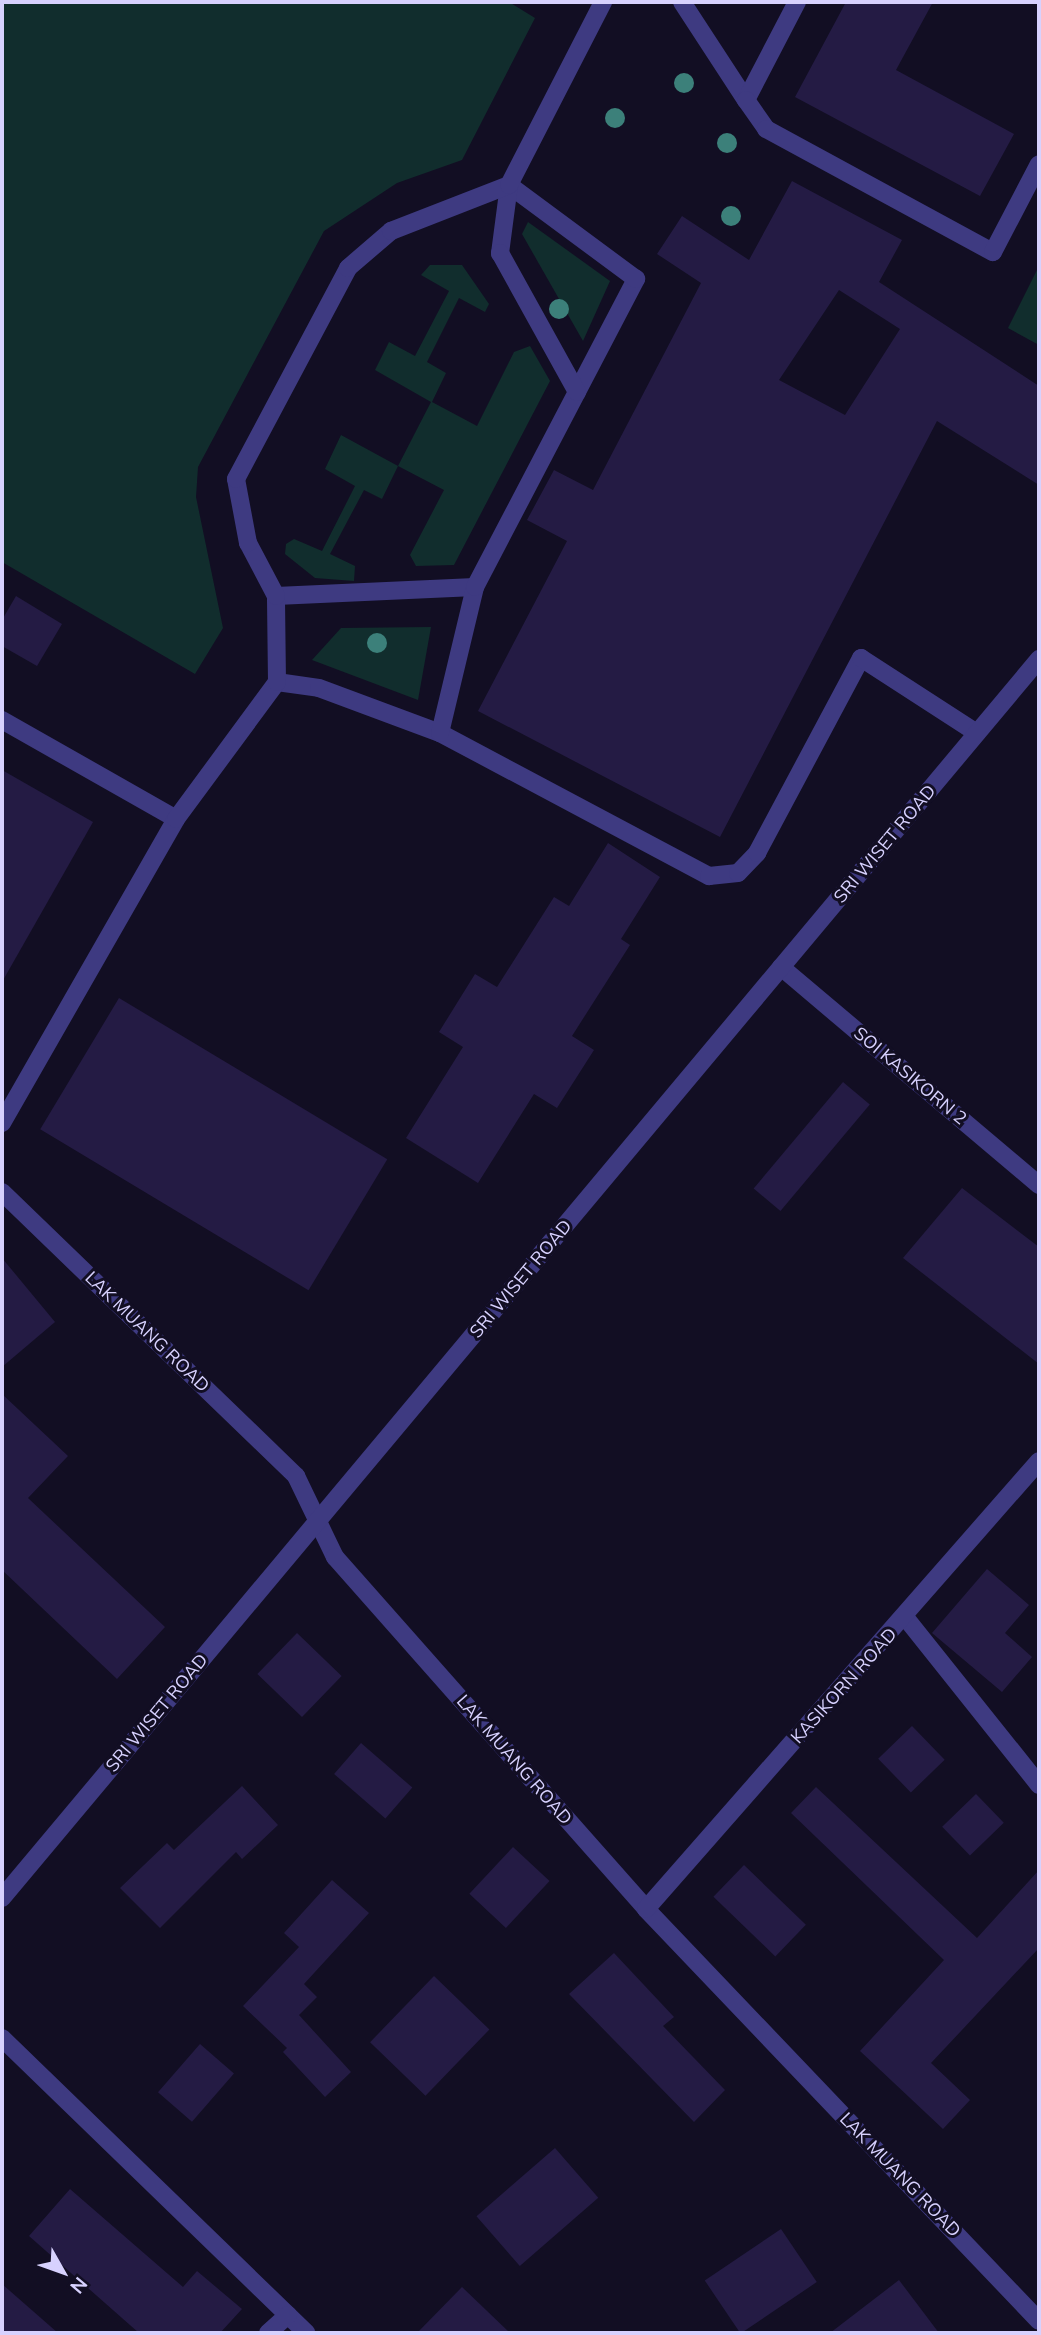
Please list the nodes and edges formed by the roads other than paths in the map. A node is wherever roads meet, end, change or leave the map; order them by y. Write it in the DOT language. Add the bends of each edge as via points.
graph roads {
  1 [pos="603,2"];
  2 [pos="682,2"];
  3 [pos="797,2"];
  4 [pos="746,100"];
  5 [pos="1039,164"];
  6 [pos="509,185"];
  7 [pos="577,392"];
  8 [pos="475,587"];
  9 [pos="276,596"];
  10 [pos="1039,659"];
  11 [pos="278,682"];
  12 [pos="2,720"];
  13 [pos="440,733"];
  14 [pos="977,733"];
  15 [pos="176,819"];
  16 [pos="781,967"];
  17 [pos="2,1123"];
  18 [pos="1039,1185"];
  19 [pos="2,1192"];
  20 [pos="1039,1461"];
  21 [pos="319,1519"];
  22 [pos="905,1618"];
  23 [pos="1039,1786"];
  24 [pos="2,1898"];
  25 [pos="646,1909"];
  26 [pos="2,2038"];
  27 [pos="288,2315"];
  28 [pos="1039,2321"];
  29 [pos="268,2333"];
  30 [pos="306,2333"];
  1 -- 6 [label="street"];
  2 -- 4 [label="street"];
  3 -- 4 [label="street"];
  4 -- 5 [label="street" via="766,129 993,252"];
  6 -- 7 [label="street" via="500,253"];
  6 -- 7 [label="street" via="636,279"];
  6 -- 9 [label="street" via="391,231 348,268 236,479 248,544"];
  7 -- 8 [label="street"];
  8 -- 9 [label="street"];
  8 -- 13 [label="street"];
  9 -- 11 [label="street"];
  10 -- 14 [label="street, SRI WISET ROAD"];
  11 -- 13 [label="street" via="319,688"];
  11 -- 15 [label="street"];
  12 -- 15 [label="street"];
  13 -- 14 [label="street" via="709,876 738,873 757,853 861,658"];
  14 -- 16 [label="street, SRI WISET ROAD"];
  15 -- 17 [label="street"];
  16 -- 18 [label="street, SOI KASIKORN 2"];
  16 -- 21 [label="street, SRI WISET ROAD"];
  19 -- 21 [label="street, LAK MUANG ROAD" via="296,1476"];
  20 -- 22 [label="street, KASIKORN ROAD"];
  21 -- 24 [label="street, SRI WISET ROAD"];
  21 -- 25 [label="street, LAK MUANG ROAD" via="335,1557"];
  22 -- 23 [label="street"];
  22 -- 25 [label="street, KASIKORN ROAD"];
  25 -- 28 [label="street, LAK MUANG ROAD"];
  26 -- 27 [label="street"];
  27 -- 29 [label="street"];
  27 -- 30 [label="street"];
}
